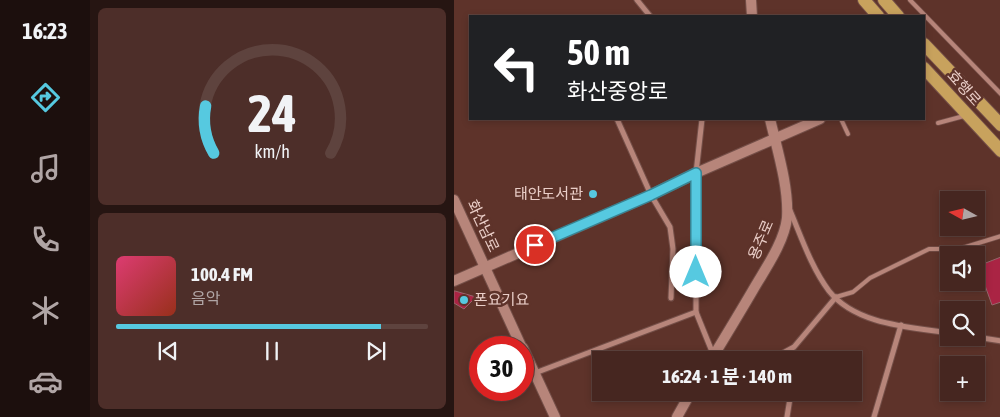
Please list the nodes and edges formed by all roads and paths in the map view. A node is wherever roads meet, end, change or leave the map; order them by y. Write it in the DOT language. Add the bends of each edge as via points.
graph roads {
  1 [pos="637,0"];
  2 [pos="751,0"];
  3 [pos="864,0"];
  4 [pos="884,0"];
  5 [pos="910,0"];
  6 [pos="649,15"];
  7 [pos="752,15"];
  8 [pos="877,15"];
  9 [pos="897,15"];
  10 [pos="924,15"];
  11 [pos="925,16"];
  12 [pos="925,45"];
  13 [pos="940,61"];
  14 [pos="925,70"];
  15 [pos="1000,94"];
  16 [pos="967,115"];
  17 [pos="617,120"];
  18 [pos="702,120"];
  19 [pos="770,120"];
  20 [pos="818,120"];
  21 [pos="841,120"];
  22 [pos="938,123"];
  23 [pos="1000,125"];
  24 [pos="848,134"];
  25 [pos="775,139"];
  26 [pos="1000,151"];
  27 [pos="696,173"];
  28 [pos="651,195"];
  29 [pos="454,200"];
  30 [pos="786,201"];
  31 [pos="1000,236"];
  32 [pos="485,267"];
  33 [pos="454,281"];
  34 [pos="836,297"];
  35 [pos="671,298"];
  36 [pos="696,312"];
  37 [pos="901,325"];
  38 [pos="940,332"];
  39 [pos="517,336"];
  40 [pos="985,338"];
  41 [pos="1000,341"];
  42 [pos="711,351"];
  43 [pos="718,351"];
  44 [pos="788,351"];
  45 [pos="534,373"];
  46 [pos="686,401"];
  47 [pos="790,401"];
  48 [pos="554,417"];
  49 [pos="676,417"];
  50 [pos="787,417"];
  51 [pos="874,417"];
  1 -- 6 [label="street"];
  2 -- 7 [label="street"];
  3 -- 8 [label="main road"];
  4 -- 9 [label="main road"];
  5 -- 10 [label="lane"];
  11 -- 15 [label="lane"];
  12 -- 13 [label="main road, 효행로"];
  13 -- 14 [label="street"];
  13 -- 23 [label="main road, 효행로"];
  14 -- 16 [label="main road, 효행로"];
  16 -- 22 [label="lane"];
  16 -- 26 [label="main road, 효행로"];
  17 -- 28 [label="street"];
  18 -- 27 [label="street"];
  19 -- 25 [label="street, 용주로"];
  20 -- 25 [label="street"];
  21 -- 24 [label="lane"];
  25 -- 27 [label="street"];
  25 -- 30 [label="street, 용주로"];
  27 -- 28 [label="street"];
  27 -- 36 [label="street"];
  28 -- 32 [label="street"];
  28 -- 35 [label="street" via="670,227 673,250"];
  29 -- 32 [label="street, 화산남로"];
  30 -- 34 [label="street" via="816,271"];
  30 -- 43 [label="street, 용주로" via="786,219 778,245"];
  31 -- 34 [label="lane" via="959,249 929,250 870,278 853,292"];
  32 -- 33 [label="street"];
  32 -- 39 [label="street, 화산남로"];
  34 -- 37 [label="street" via="850,309"];
  34 -- 44 [label="street"];
  36 -- 42 [label="street"];
  36 -- 45 [label="street"];
  37 -- 38 [label="street"];
  37 -- 51 [label="street"];
  40 -- 41 [label="street"];
  45 -- 48 [label="street, 화산남로"];
  46 -- 49 [label="street"];
  47 -- 50 [label="street"];
}
